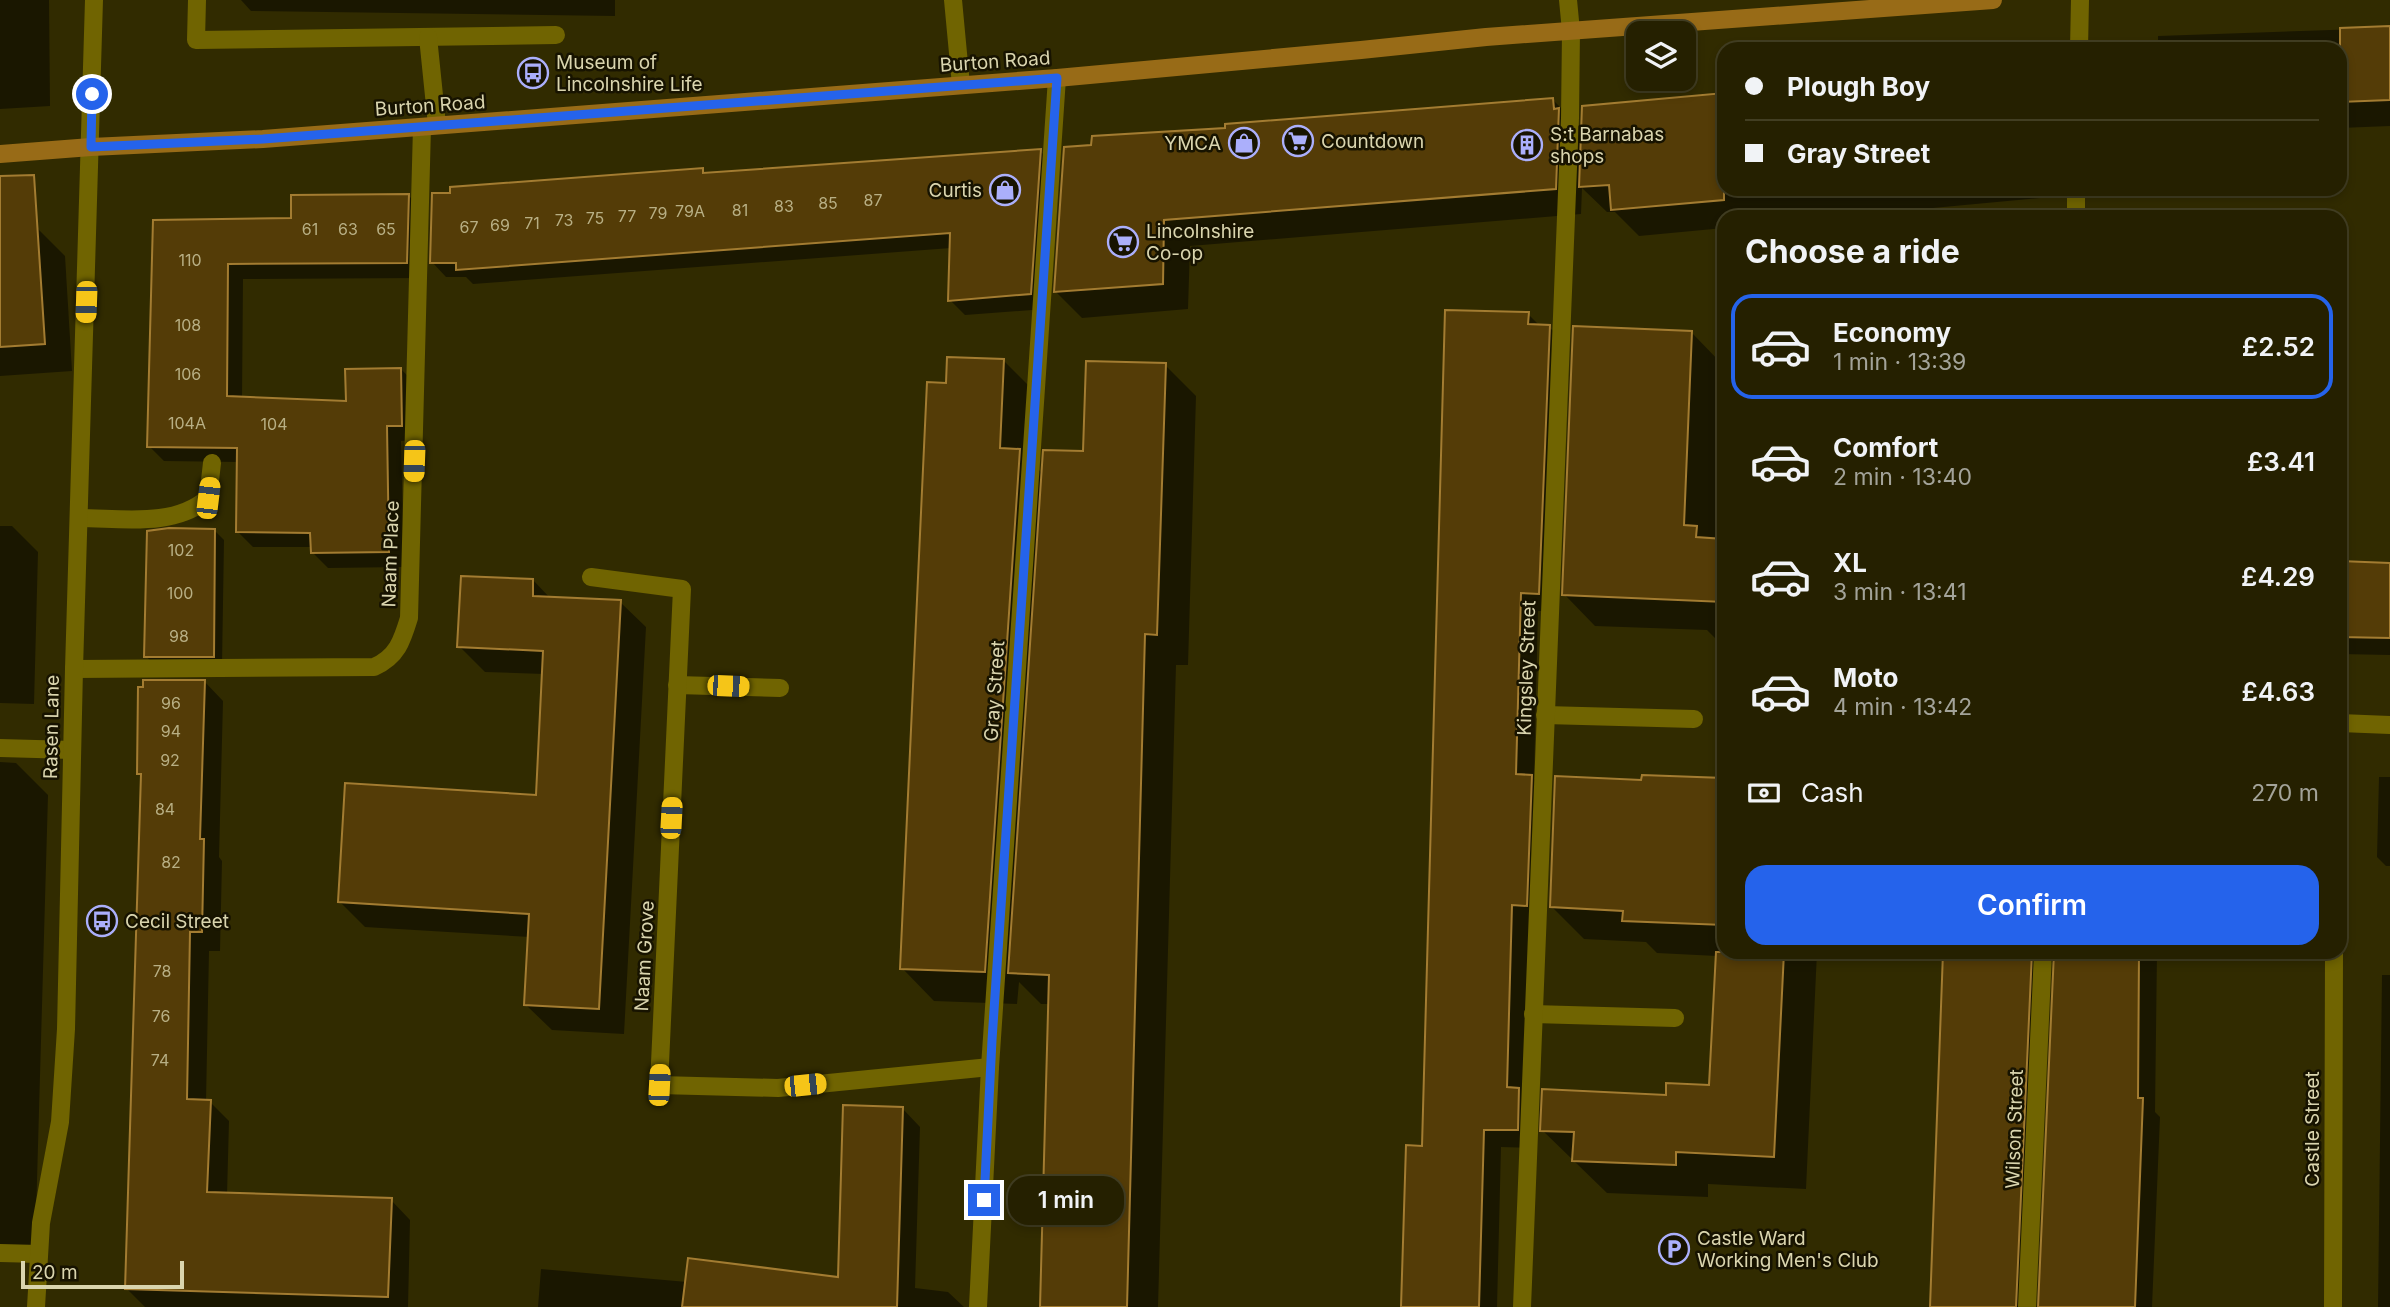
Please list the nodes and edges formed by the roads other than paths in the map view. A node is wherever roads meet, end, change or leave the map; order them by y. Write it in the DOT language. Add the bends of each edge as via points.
graph roads {
  1 [pos="94,0"];
  2 [pos="197,0"];
  3 [pos="953,0"];
  4 [pos="1568,0"];
  5 [pos="1993,0"];
  6 [pos="2080,0"];
  7 [pos="1571,31"];
  8 [pos="556,35"];
  9 [pos="428,37"];
  10 [pos="2079,42"];
  11 [pos="1057,78"];
  12 [pos="961,85"];
  13 [pos="429,126"];
  14 [pos="91,147"];
  15 [pos="0,154"];
  16 [pos="212,463"];
  17 [pos="79,518"];
  18 [pos="591,577"];
  19 [pos="74,669"];
  20 [pos="677,685"];
  21 [pos="780,688"];
  22 [pos="1545,715"];
  23 [pos="1694,719"];
  24 [pos="2347,723"];
  25 [pos="2390,725"];
  26 [pos="0,748"];
  27 [pos="72,750"];
  28 [pos="2043,959"];
  29 [pos="2334,959"];
  30 [pos="1533,1014"];
  31 [pos="1675,1018"];
  32 [pos="990,1067"];
  33 [pos="0,1253"];
  34 [pos="39,1254"];
  35 [pos="36,1307"];
  36 [pos="978,1307"];
  37 [pos="1522,1307"];
  38 [pos="2027,1307"];
  39 [pos="2333,1307"];
  1 -- 14 [label="street, Rasen Lane"];
  2 -- 9 [label="street" via="196,40"];
  3 -- 12 [label="street"];
  4 -- 7 [label="street, Kingsley Street"];
  5 -- 7 [label="street, Burton Road"];
  6 -- 10 [label="street"];
  7 -- 11 [label="street, Burton Road"];
  7 -- 22 [label="street, Kingsley Street"];
  8 -- 9 [label="street"];
  9 -- 13 [label="street, Naam Place"];
  11 -- 12 [label="street, Burton Road"];
  11 -- 32 [label="street, Gray Street"];
  12 -- 13 [label="street, Burton Road"];
  13 -- 14 [label="street, Burton Road"];
  13 -- 19 [label="street, Naam Place" via="409,618 400,646 388,662 374,667"];
  14 -- 15 [label="street, Burton Road"];
  14 -- 17 [label="street, Rasen Lane"];
  16 -- 17 [label="street" via="208,498 197,508 168,518"];
  17 -- 19 [label="street, Rasen Lane"];
  18 -- 20 [label="street, Naam Grove" via="682,589"];
  19 -- 27 [label="street, Rasen Lane"];
  20 -- 21 [label="street"];
  20 -- 32 [label="street, Naam Grove" via="659,1085 779,1088"];
  22 -- 23 [label="street"];
  22 -- 30 [label="street, Kingsley Street"];
  24 -- 25 [label="street"];
  26 -- 27 [label="street"];
  27 -- 34 [label="street, Rasen Lane" via="61,1108"];
  28 -- 38 [label="street, Wilson Street"];
  29 -- 39 [label="street, Castle Street"];
  30 -- 31 [label="street"];
  30 -- 37 [label="street, Kingsley Street"];
  32 -- 36 [label="street, Gray Street"];
  33 -- 34 [label="street"];
  34 -- 35 [label="street, Rasen Lane"];
}
